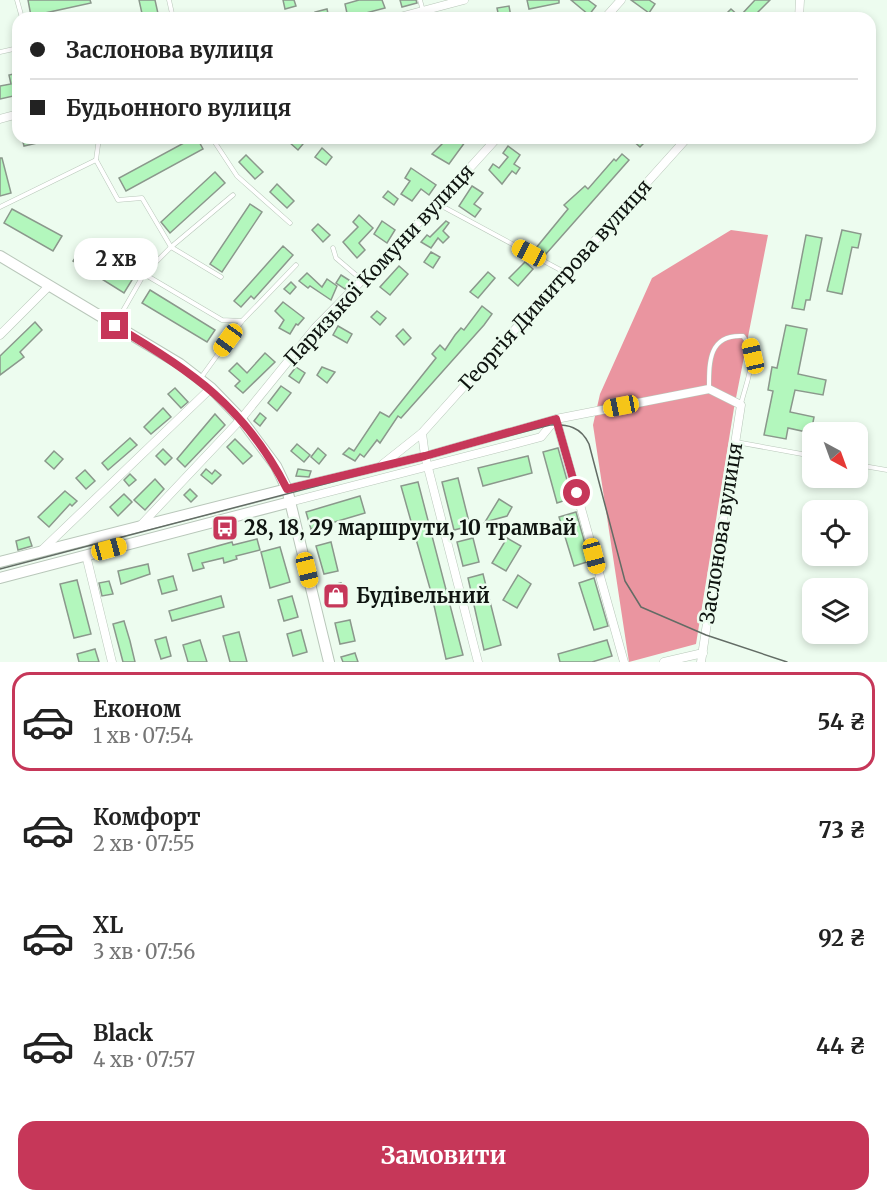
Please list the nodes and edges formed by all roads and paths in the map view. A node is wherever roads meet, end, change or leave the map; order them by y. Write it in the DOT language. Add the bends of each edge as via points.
graph roads {
  1 [pos="420,0"];
  2 [pos="464,0"];
  3 [pos="621,0"];
  4 [pos="423,11"];
  5 [pos="419,12"];
  6 [pos="610,12"];
  7 [pos="98,144"];
  8 [pos="216,144"];
  9 [pos="492,144"];
  10 [pos="682,144"];
  11 [pos="96,160"];
  12 [pos="233,195"];
  13 [pos="437,204"];
  14 [pos="0,207"];
  15 [pos="290,223"];
  16 [pos="171,247"];
  17 [pos="333,248"];
  18 [pos="0,256"];
  19 [pos="296,265"];
  20 [pos="566,273"];
  21 [pos="144,274"];
  22 [pos="221,277"];
  23 [pos="363,281"];
  24 [pos="49,286"];
  25 [pos="242,321"];
  26 [pos="115,326"];
  27 [pos="0,335"];
  28 [pos="199,379"];
  29 [pos="211,388"];
  30 [pos="709,389"];
  31 [pos="741,405"];
  32 [pos="241,419"];
  33 [pos="556,419"];
  34 [pos="422,433"];
  35 [pos="735,442"];
  36 [pos="802,454"];
  37 [pos="425,456"];
  38 [pos="428,466"];
  39 [pos="380,467"];
  40 [pos="868,467"];
  41 [pos="887,470"];
  42 [pos="287,489"];
  43 [pos="290,502"];
  44 [pos="141,525"];
  45 [pos="40,551"];
  46 [pos="86,555"];
  47 [pos="0,562"];
  48 [pos="0,578"];
  49 [pos="703,653"];
  50 [pos="112,662"];
  51 [pos="329,662"];
  52 [pos="478,662"];
  53 [pos="624,662"];
  54 [pos="664,662"];
  55 [pos="701,662"];
  1 -- 4 [label="lane"];
  2 -- 4 [label="street"];
  3 -- 6 [label="street"];
  4 -- 5 [label="street"];
  7 -- 11 [label="lane"];
  8 -- 15 [label="lane" via="237,176"];
  9 -- 13 [label="street, Паризької Комуни вулиця"];
  10 -- 20 [label="street, Георгія Димитрова вулиця"];
  11 -- 14 [label="lane"];
  11 -- 16 [label="lane" via="118,200 142,198"];
  12 -- 16 [label="lane"];
  13 -- 20 [label="lane"];
  13 -- 23 [label="street, Паризької Комуни вулиця"];
  16 -- 21 [label="lane"];
  16 -- 22 [label="lane"];
  17 -- 23 [label="lane" via="336,258"];
  18 -- 24 [label="street"];
  19 -- 25 [label="lane"];
  20 -- 34 [label="street, Георгія Димитрова вулиця"];
  21 -- 25 [label="lane" via="222,320"];
  21 -- 26 [label="lane"];
  23 -- 32 [label="street, Паризької Комуни вулиця" via="315,328"];
  24 -- 26 [label="street"];
  24 -- 27 [label="street"];
  25 -- 28 [label="lane"];
  26 -- 28 [label="street"];
  28 -- 29 [label="street"];
  29 -- 32 [label="street"];
  29 -- 45 [label="street"];
  30 -- 31 [label="street"];
  30 -- 31 [label="lane" via="710,357 719,342 733,335 743,336 750,343 753,356"];
  30 -- 33 [label="street, Георгія Димитрова вулиця"];
  31 -- 35 [label="street, Заслонова вулиця"];
  32 -- 42 [label="street" via="276,466"];
  32 -- 44 [label="street, Паризької Комуни вулиця"];
  33 -- 37 [label="street, Георгія Димитрова вулиця"];
  33 -- 38 [label="street" via="541,437"];
  33 -- 53 [label="street"];
  34 -- 37 [label="street"];
  34 -- 39 [label="street, Георгія Димитрова вулиця"];
  35 -- 36 [label="lane"];
  35 -- 49 [label="street, Заслонова вулиця"];
  37 -- 38 [label="street"];
  37 -- 39 [label="street, Георгія Димитрова вулиця"];
  38 -- 43 [label="street"];
  38 -- 52 [label="street"];
  39 -- 42 [label="street, Георгія Димитрова вулиця"];
  40 -- 41 [label="lane"];
  42 -- 43 [label="street"];
  42 -- 44 [label="street, Георгія Димитрова вулиця"];
  43 -- 46 [label="street"];
  43 -- 51 [label="street"];
  44 -- 45 [label="street, Георгія Димитрова вулиця"];
  45 -- 47 [label="street, Георгія Димитрова вулиця"];
  46 -- 48 [label="street"];
  46 -- 50 [label="street"];
  49 -- 54 [label="street"];
  49 -- 55 [label="street, Заслонова вулиця"];
}
